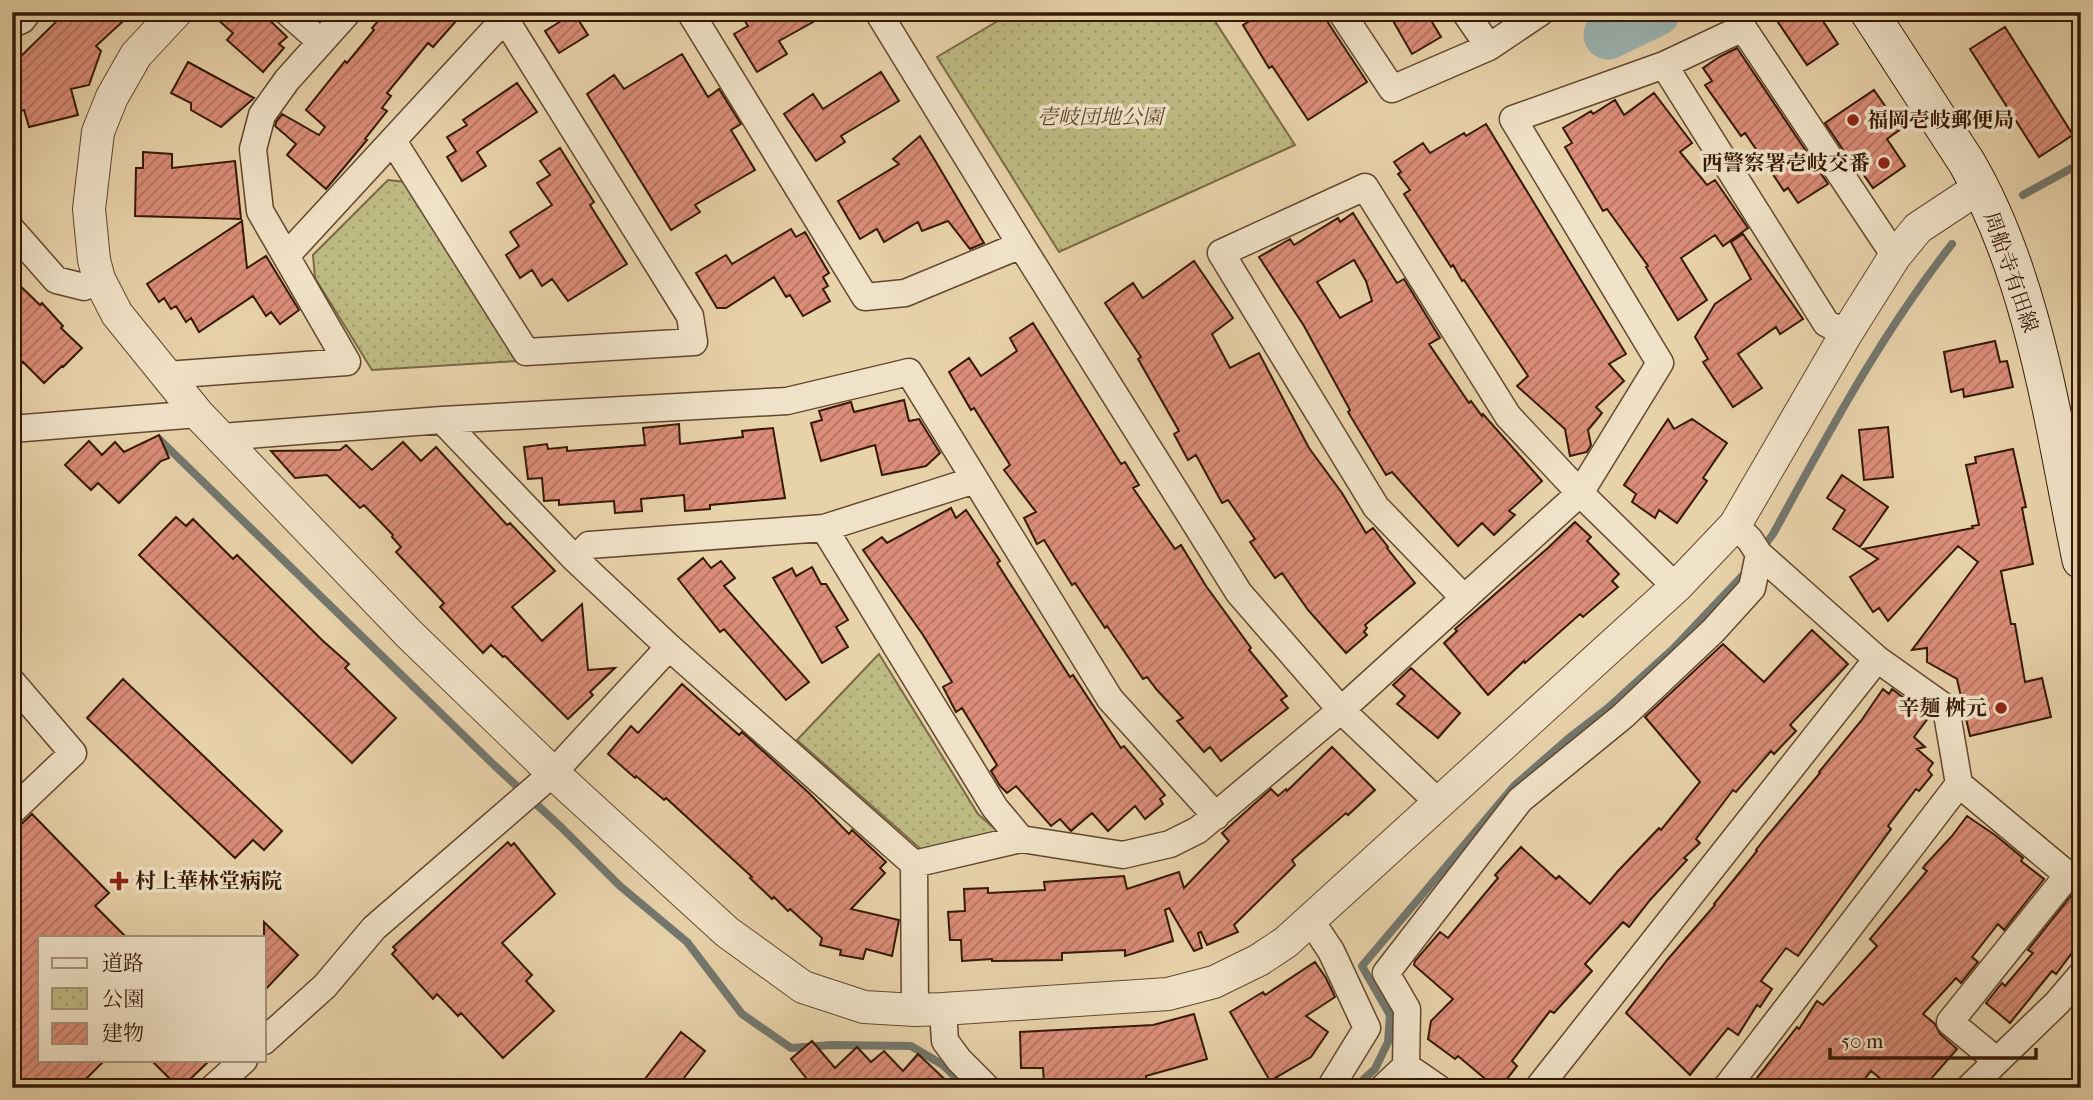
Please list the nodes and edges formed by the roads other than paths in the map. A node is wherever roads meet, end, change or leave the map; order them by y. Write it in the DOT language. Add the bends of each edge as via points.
graph roads {
  1 [pos="28,12"];
  2 [pos="176,12"];
  3 [pos="287,12"];
  4 [pos="348,12"];
  5 [pos="878,12"];
  6 [pos="1341,12"];
  7 [pos="1465,12"];
  8 [pos="1541,12"];
  9 [pos="1869,12"];
  10 [pos="692,13"];
  11 [pos="508,16"];
  12 [pos="12,24"];
  13 [pos="321,43"];
  14 [pos="1489,47"];
  15 [pos="1664,65"];
  16 [pos="393,141"];
  17 [pos="1980,187"];
  18 [pos="12,230"];
  19 [pos="1021,245"];
  20 [pos="286,256"];
  21 [pos="1895,256"];
  22 [pos="99,279"];
  23 [pos="1846,334"];
  24 [pos="166,375"];
  25 [pos="198,414"];
  26 [pos="442,420"];
  27 [pos="12,429"];
  28 [pos="222,437"];
  29 [pos="975,480"];
  30 [pos="1580,493"];
  31 [pos="824,528"];
  32 [pos="1748,540"];
  33 [pos="575,559"];
  34 [pos="2081,560"];
  35 [pos="1676,587"];
  36 [pos="1464,598"];
  37 [pos="669,647"];
  38 [pos="1877,659"];
  39 [pos="12,682"];
  40 [pos="1341,710"];
  41 [pos="1959,784"];
  42 [pos="537,787"];
  43 [pos="1439,803"];
  44 [pos="12,811"];
  45 [pos="1216,816"];
  46 [pos="1021,839"];
  47 [pos="914,864"];
  48 [pos="2074,876"];
  49 [pos="1311,921"];
  50 [pos="2081,975"];
  51 [pos="929,1010"];
  52 [pos="266,1039"];
  53 [pos="1996,1060"];
  54 [pos="242,1062"];
  55 [pos="1406,1066"];
  56 [pos="213,1088"];
  57 [pos="987,1088"];
  58 [pos="1329,1088"];
  59 [pos="1383,1088"];
  60 [pos="1438,1088"];
  61 [pos="1538,1088"];
  62 [pos="1727,1088"];
  63 [pos="1969,1088"];
  1 -- 12 [label="street"];
  2 -- 22 [label="street" via="136,55 98,132 89,209"];
  3 -- 13 [label="street"];
  4 -- 13 [label="street"];
  5 -- 19 [label="street"];
  6 -- 14 [label="street" via="1392,89"];
  7 -- 14 [label="street"];
  8 -- 14 [label="street"];
  9 -- 17 [label="main road, 周船寺有田線"];
  10 -- 19 [label="street" via="865,297 905,293"];
  11 -- 16 [label="street"];
  11 -- 16 [label="street" via="690,316 694,342 526,352"];
  13 -- 20 [label="street" via="262,115 253,149 260,211"];
  15 -- 21 [label="street" via="1743,28"];
  15 -- 23 [label="street" via="1826,323"];
  15 -- 30 [label="street" via="1513,118 1660,363"];
  16 -- 20 [label="street"];
  17 -- 21 [label="street" via="1918,228"];
  17 -- 34 [label="main road, 周船寺有田線" via="2018,281"];
  18 -- 22 [label="street" via="57,280 83,287"];
  19 -- 40 [label="street" via="1239,593"];
  20 -- 24 [label="street" via="347,362"];
  21 -- 23 [label="street"];
  22 -- 24 [label="street" via="117,314"];
  23 -- 32 [label="street"];
  24 -- 25 [label="street"];
  25 -- 27 [label="street"];
  25 -- 28 [label="street"];
  26 -- 28 [label="street"];
  26 -- 29 [label="street" via="787,401 909,372"];
  26 -- 33 [label="street"];
  28 -- 42 [label="street" via="409,634"];
  29 -- 31 [label="street"];
  29 -- 45 [label="street" via="1110,699"];
  30 -- 35 [label="street"];
  30 -- 36 [label="street"];
  30 -- 36 [label="street" via="1508,416 1365,187 1220,253 1376,507"];
  31 -- 33 [label="street" via="589,545"];
  31 -- 46 [label="street" via="995,808"];
  32 -- 35 [label="street"];
  32 -- 38 [label="street"];
  32 -- 55 [label="street" via="1752,588 1623,716 1520,800 1386,973 1407,1009"];
  33 -- 37 [label="street"];
  35 -- 43 [label="street"];
  36 -- 40 [label="street"];
  37 -- 42 [label="street"];
  37 -- 47 [label="street"];
  38 -- 41 [label="street" via="1946,708"];
  38 -- 61 [label="street"];
  39 -- 44 [label="street" via="73,753"];
  40 -- 43 [label="street"];
  40 -- 45 [label="street"];
  41 -- 48 [label="street"];
  41 -- 62 [label="street"];
  42 -- 51 [label="street" via="803,987 864,1007"];
  42 -- 52 [label="street" via="373,928 325,986"];
  43 -- 49 [label="street"];
  45 -- 46 [label="street" via="1170,844 1123,855"];
  46 -- 47 [label="street"];
  47 -- 51 [label="street"];
  48 -- 53 [label="street" via="1950,1022"];
  49 -- 51 [label="street" via="1259,960 1214,982 1168,994"];
  49 -- 58 [label="street" via="1331,951 1367,1028"];
  50 -- 53 [label="street"];
  51 -- 57 [label="street" via="959,1060"];
  53 -- 63 [label="street"];
  54 -- 56 [label="street"];
  55 -- 59 [label="street"];
  55 -- 60 [label="street"];
}
